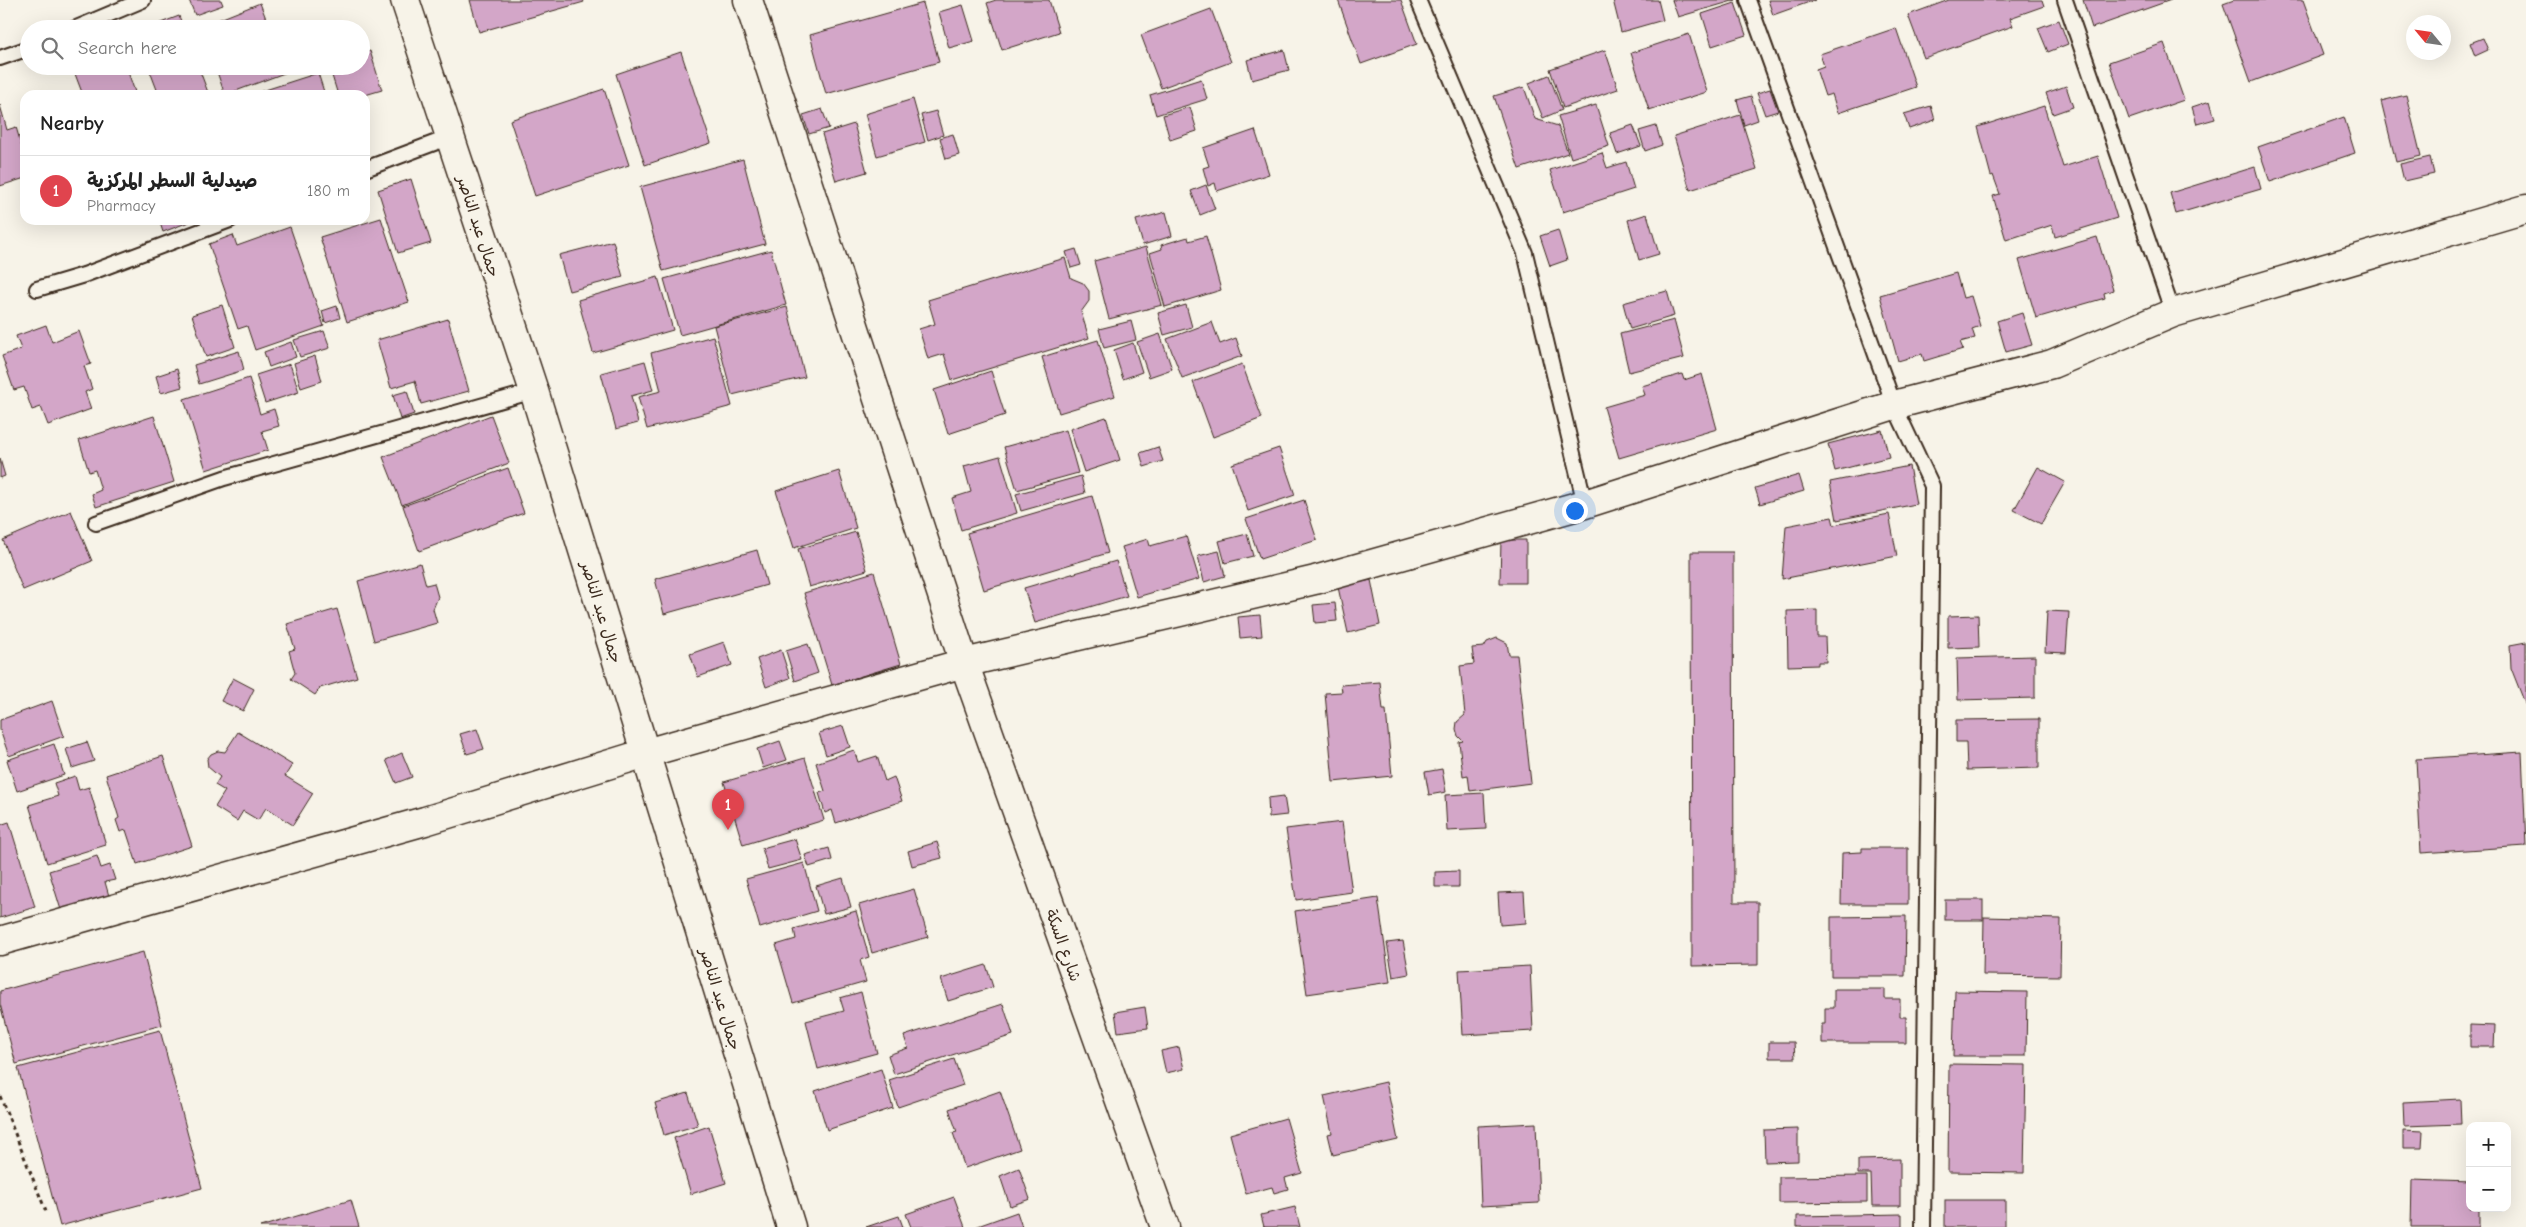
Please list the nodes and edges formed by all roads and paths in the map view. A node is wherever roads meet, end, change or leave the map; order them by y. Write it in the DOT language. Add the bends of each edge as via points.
graph roads {
  1 [pos="143,0"];
  2 [pos="405,0"];
  3 [pos="748,0"];
  4 [pos="1418,0"];
  5 [pos="1748,0"];
  6 [pos="2065,0"];
  7 [pos="95,20"];
  8 [pos="20,51"];
  9 [pos="0,58"];
  10 [pos="450,137"];
  11 [pos="370,167"];
  12 [pos="2526,209"];
  13 [pos="217,225"];
  14 [pos="37,289"];
  15 [pos="2173,313"];
  16 [pos="534,391"];
  17 [pos="1894,405"];
  18 [pos="1585,504"];
  19 [pos="96,523"];
  20 [pos="964,663"];
  21 [pos="646,753"];
  22 [pos="0,941"];
  23 [pos="0,1096"];
  24 [pos="47,1214"];
  25 [pos="791,1227"];
  26 [pos="1165,1227"];
  27 [pos="1923,1227"];
  1 -- 7 [label="lane"];
  2 -- 10 [label="street, جمال عبد الناصر"];
  3 -- 20 [label="street, شارع السكة"];
  4 -- 18 [label="lane" via="1525,253"];
  5 -- 17 [label="lane"];
  6 -- 15 [label="lane"];
  8 -- 9 [label="lane"];
  10 -- 11 [label="lane"];
  10 -- 16 [label="street, جمال عبد الناصر"];
  12 -- 15 [label="street"];
  13 -- 14 [label="lane" via="84,275"];
  15 -- 17 [label="street" via="2052,364"];
  16 -- 19 [label="lane" via="224,478"];
  16 -- 21 [label="street, جمال عبد الناصر"];
  17 -- 18 [label="street"];
  17 -- 27 [label="lane" via="1932,486"];
  18 -- 20 [label="street" via="1315,580"];
  20 -- 21 [label="street"];
  20 -- 26 [label="street, شارع السكة"];
  21 -- 22 [label="street" via="425,820"];
  21 -- 25 [label="street, جمال عبد الناصر"];
  23 -- 24 [label="path"];
}
